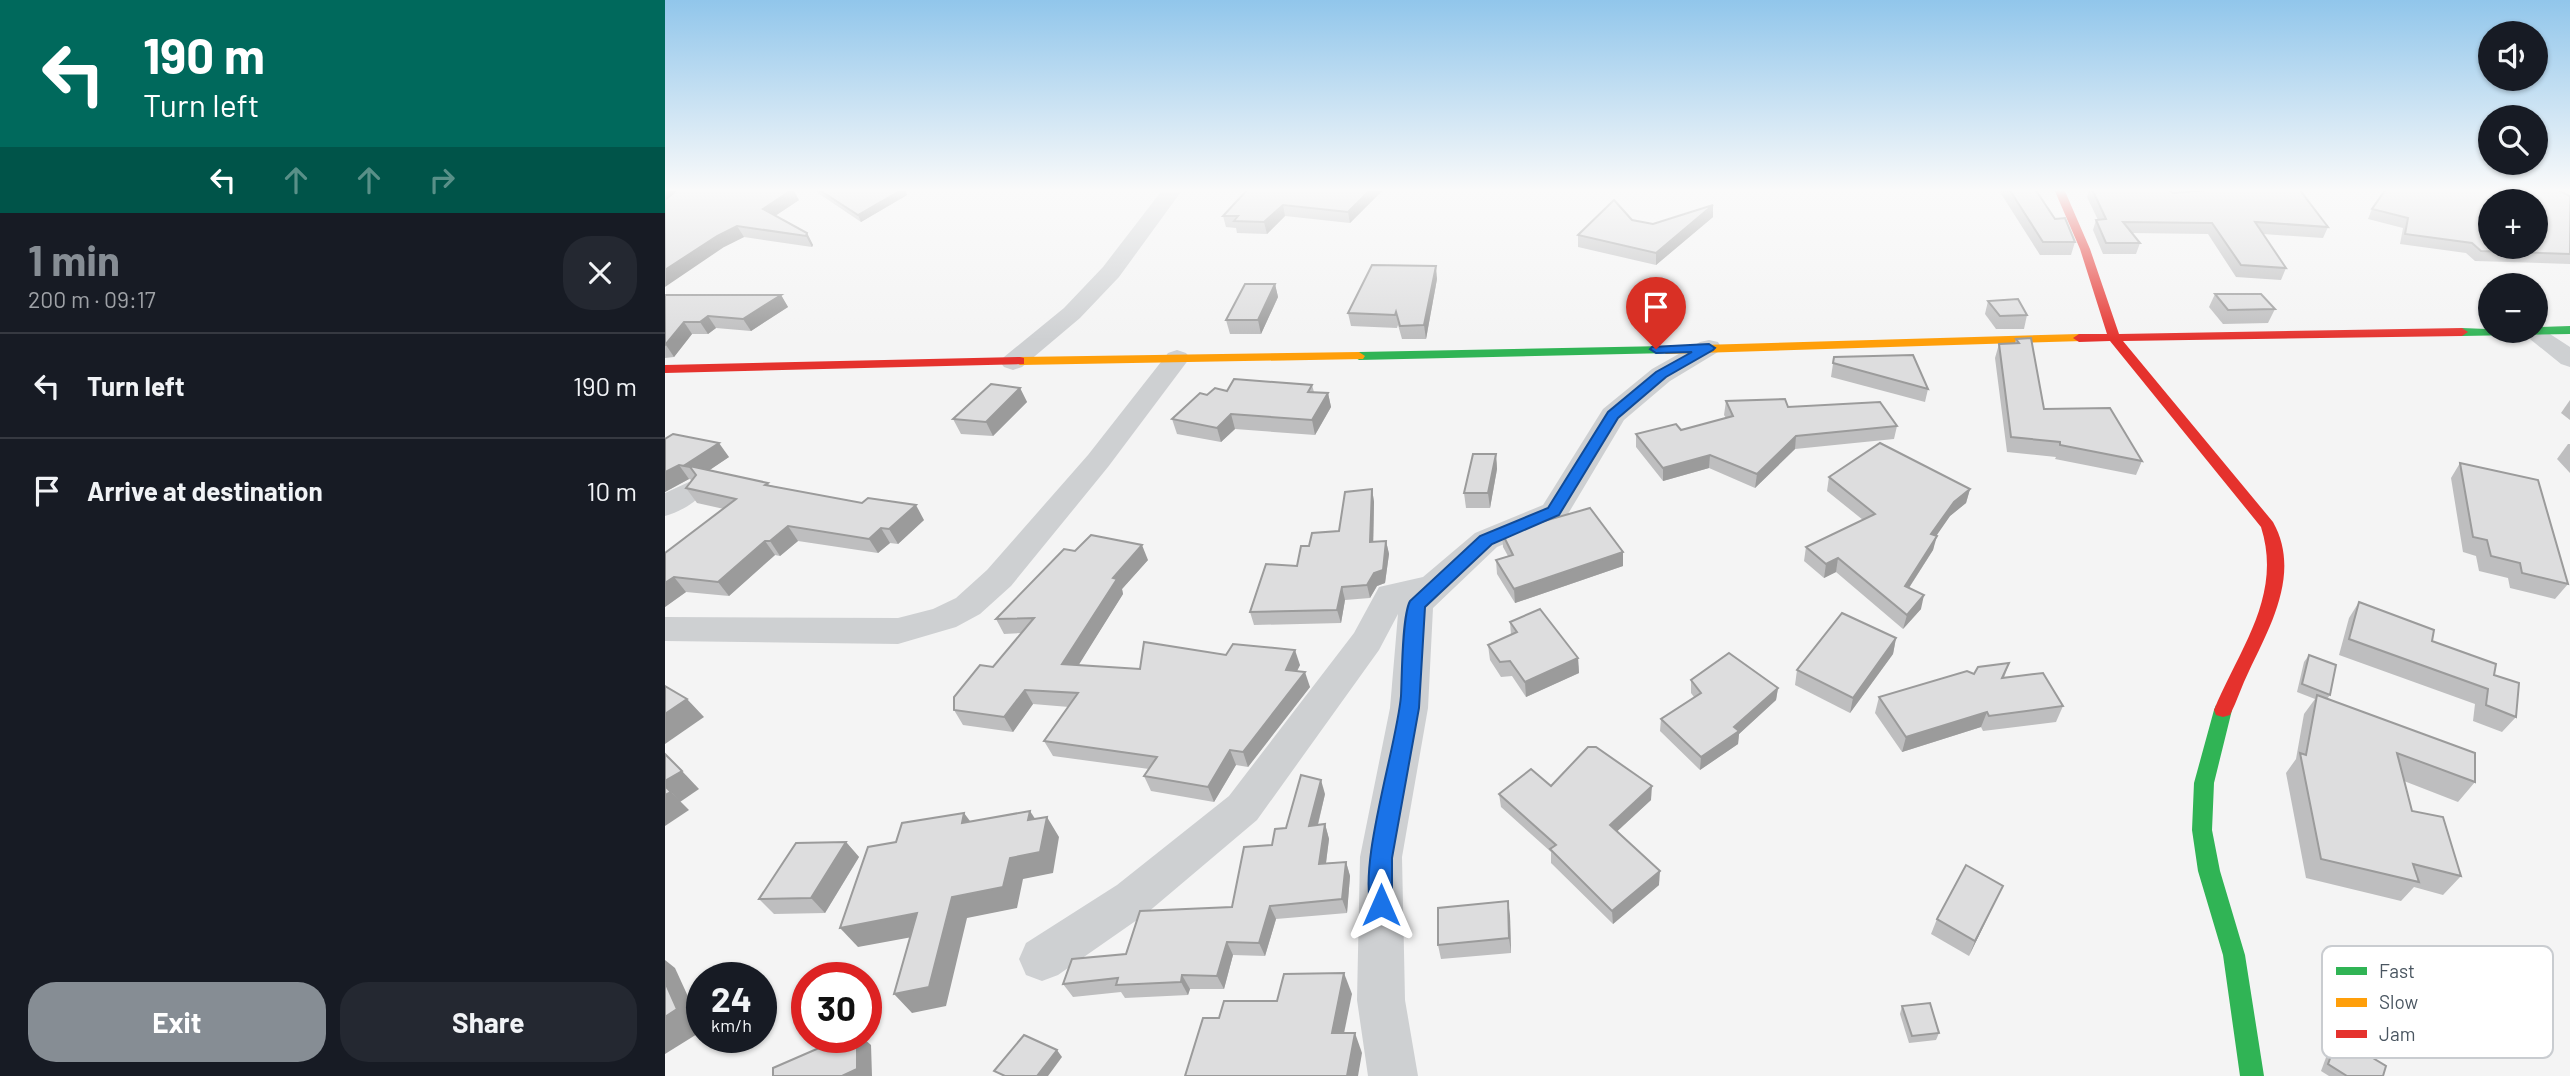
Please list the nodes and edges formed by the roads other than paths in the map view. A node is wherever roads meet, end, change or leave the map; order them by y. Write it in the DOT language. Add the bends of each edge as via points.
graph roads {
  1 [pos="1135,239"];
  2 [pos="2081,239"];
  3 [pos="2570,330"];
  4 [pos="2548,331"];
  5 [pos="2478,332"];
  6 [pos="2114,338"];
  7 [pos="2548,343"];
  8 [pos="1709,348"];
  9 [pos="1177,358"];
  10 [pos="2570,359"];
  11 [pos="1013,362"];
  12 [pos="665,369"];
  13 [pos="1433,587"];
  14 [pos="665,629"];
  15 [pos="1042,959"];
  16 [pos="1393,1076"];
  17 [pos="2252,1076"];
  1 -- 11 [label="street" via="1072,313"];
  2 -- 6 [label="street"];
  3 -- 4 [label="street"];
  5 -- 6 [label="street"];
  6 -- 8 [label="street"];
  6 -- 17 [label="street" via="2268,526 2278,548 2278,573 2268,608 2226,701 2204,783 2200,820 2204,858 2239,979"];
  7 -- 10 [label="street"];
  8 -- 9 [label="street" via="1524,355"];
  8 -- 13 [label="street" via="1661,375 1613,415 1554,512 1486,540"];
  9 -- 11 [label="street"];
  9 -- 14 [label="street" via="1008,568 968,606 898,631"];
  11 -- 12 [label="street"];
  13 -- 15 [label="street" via="1391,595 1367,641 1243,808 1132,899"];
  13 -- 16 [label="street" via="1416,605 1409,708 1381,858 1381,1000"];
}
